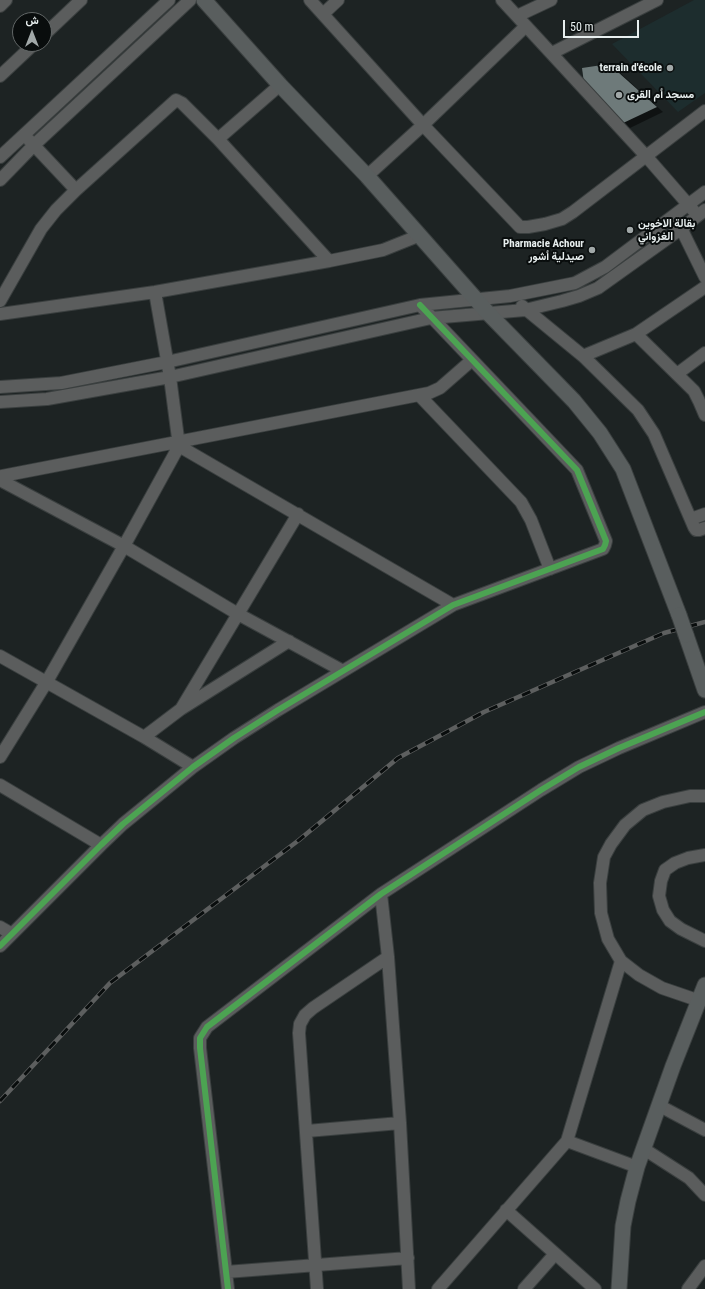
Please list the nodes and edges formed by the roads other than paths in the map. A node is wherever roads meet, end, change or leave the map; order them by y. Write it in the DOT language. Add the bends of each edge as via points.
graph roads {
  1 [pos="6,0"];
  2 [pos="81,0"];
  3 [pos="169,0"];
  4 [pos="190,0"];
  5 [pos="204,0"];
  6 [pos="310,0"];
  7 [pos="338,0"];
  8 [pos="502,0"];
  9 [pos="551,0"];
  10 [pos="657,0"];
  11 [pos="0,6"];
  12 [pos="323,14"];
  13 [pos="517,16"];
  14 [pos="526,26"];
  15 [pos="52,27"];
  16 [pos="26,52"];
  17 [pos="552,53"];
  18 [pos="0,76"];
  19 [pos="280,85"];
  20 [pos="705,111"];
  21 [pos="423,125"];
  22 [pos="24,135"];
  23 [pos="218,139"];
  24 [pos="34,145"];
  25 [pos="646,156"];
  26 [pos="0,157"];
  27 [pos="367,176"];
  28 [pos="0,180"];
  29 [pos="76,190"];
  30 [pos="705,192"];
  31 [pos="689,204"];
  32 [pos="702,212"];
  33 [pos="675,215"];
  34 [pos="682,228"];
  35 [pos="418,236"];
  36 [pos="329,261"];
  37 [pos="705,277"];
  38 [pos="705,288"];
  39 [pos="155,292"];
  40 [pos="510,296"];
  41 [pos="476,299"];
  42 [pos="0,301"];
  43 [pos="420,305"];
  44 [pos="526,310"];
  45 [pos="488,313"];
  46 [pos="0,314"];
  47 [pos="431,318"];
  48 [pos="636,334"];
  49 [pos="705,353"];
  50 [pos="583,356"];
  51 [pos="472,360"];
  52 [pos="167,362"];
  53 [pos="677,374"];
  54 [pos="170,377"];
  55 [pos="0,387"];
  56 [pos="419,395"];
  57 [pos="0,402"];
  58 [pos="705,415"];
  59 [pos="179,443"];
  60 [pos="0,478"];
  61 [pos="298,514"];
  62 [pos="705,514"];
  63 [pos="691,519"];
  64 [pos="705,528"];
  65 [pos="124,546"];
  66 [pos="550,569"];
  67 [pos="453,605"];
  68 [pos="238,614"];
  69 [pos="289,641"];
  70 [pos="0,656"];
  71 [pos="343,671"];
  72 [pos="46,683"];
  73 [pos="705,690"];
  74 [pos="182,709"];
  75 [pos="705,712"];
  76 [pos="144,737"];
  77 [pos="0,757"];
  78 [pos="194,767"];
  79 [pos="0,785"];
  80 [pos="705,796"];
  81 [pos="101,845"];
  82 [pos="705,855"];
  83 [pos="381,894"];
  84 [pos="0,927"];
  85 [pos="12,934"];
  86 [pos="705,941"];
  87 [pos="0,946"];
  88 [pos="388,957"];
  89 [pos="621,961"];
  90 [pos="705,985"];
  91 [pos="700,1001"];
  92 [pos="660,1106"];
  93 [pos="400,1122"];
  94 [pos="705,1130"];
  95 [pos="307,1131"];
  96 [pos="567,1141"];
  97 [pos="644,1150"];
  98 [pos="638,1168"];
  99 [pos="705,1195"];
  100 [pos="506,1210"];
  101 [pos="555,1254"];
  102 [pos="408,1258"];
  103 [pos="316,1264"];
  104 [pos="705,1266"];
  105 [pos="226,1272"];
  106 [pos="228,1289"];
  107 [pos="317,1289"];
  108 [pos="410,1289"];
  109 [pos="438,1289"];
  110 [pos="524,1289"];
  111 [pos="595,1289"];
  112 [pos="619,1289"];
  113 [pos="688,1289"];
  1 -- 11 [label="street"];
  2 -- 15 [label="street"];
  3 -- 22 [label="street"];
  4 -- 24 [label="street"];
  5 -- 19 [label="main road"];
  6 -- 12 [label="street"];
  7 -- 12 [label="street"];
  8 -- 13 [label="street"];
  9 -- 13 [label="street"];
  10 -- 17 [label="street"];
  12 -- 21 [label="street"];
  13 -- 14 [label="street"];
  14 -- 17 [label="street"];
  14 -- 21 [label="street"];
  16 -- 18 [label="street"];
  17 -- 25 [label="street"];
  19 -- 23 [label="street"];
  19 -- 27 [label="main road"];
  20 -- 25 [label="street"];
  21 -- 25 [label="street" via="520,227 562,219"];
  21 -- 27 [label="street"];
  22 -- 24 [label="street"];
  22 -- 26 [label="street"];
  23 -- 29 [label="street" via="176,100"];
  23 -- 36 [label="street"];
  24 -- 28 [label="street"];
  24 -- 29 [label="street"];
  25 -- 31 [label="street"];
  27 -- 35 [label="main road"];
  29 -- 42 [label="street" via="41,229"];
  30 -- 31 [label="street"];
  31 -- 32 [label="street"];
  31 -- 33 [label="street"];
  32 -- 34 [label="street"];
  33 -- 34 [label="street"];
  33 -- 40 [label="street" via="588,277 575,283"];
  34 -- 37 [label="street"];
  34 -- 44 [label="street" via="598,288 579,296"];
  35 -- 36 [label="street" via="383,250"];
  35 -- 41 [label="main road"];
  36 -- 39 [label="street"];
  38 -- 48 [label="street"];
  39 -- 46 [label="street"];
  39 -- 52 [label="street"];
  40 -- 41 [label="street"];
  40 -- 44 [label="street"];
  41 -- 43 [label="street"];
  41 -- 45 [label="main road"];
  43 -- 47 [label="street"];
  43 -- 52 [label="street"];
  44 -- 45 [label="street"];
  44 -- 50 [label="street"];
  45 -- 47 [label="street"];
  45 -- 73 [label="main road, bridge" via="574,401 617,458 629,483"];
  47 -- 51 [label="street"];
  47 -- 54 [label="street"];
  48 -- 50 [label="street"];
  48 -- 53 [label="street"];
  49 -- 53 [label="street"];
  50 -- 63 [label="street" via="645,419"];
  51 -- 56 [label="street" via="440,388"];
  51 -- 66 [label="street" via="577,470 606,541 603,549"];
  52 -- 54 [label="street"];
  52 -- 55 [label="street" via="61,383"];
  53 -- 58 [label="street" via="694,391"];
  54 -- 57 [label="street" via="48,399"];
  54 -- 59 [label="street"];
  56 -- 59 [label="street"];
  56 -- 66 [label="street" via="521,502"];
  59 -- 60 [label="street"];
  59 -- 61 [label="street"];
  59 -- 65 [label="street"];
  60 -- 65 [label="street"];
  61 -- 67 [label="street"];
  61 -- 68 [label="street"];
  62 -- 63 [label="street"];
  63 -- 64 [label="street" via="696,530"];
  65 -- 68 [label="street"];
  65 -- 72 [label="street"];
  66 -- 67 [label="street"];
  67 -- 71 [label="street"];
  68 -- 69 [label="street"];
  68 -- 74 [label="street"];
  69 -- 71 [label="street"];
  69 -- 74 [label="street"];
  70 -- 72 [label="street"];
  71 -- 78 [label="street" via="278,710"];
  72 -- 76 [label="street"];
  72 -- 77 [label="street"];
  74 -- 76 [label="street"];
  75 -- 83 [label="street" via="579,767"];
  76 -- 78 [label="street"];
  78 -- 81 [label="street"];
  79 -- 81 [label="street"];
  80 -- 89 [label="street" via="690,796 663,802 643,810 625,825 604,857 600,883 600,913 608,939"];
  81 -- 85 [label="street"];
  82 -- 86 [label="street" via="675,863 666,870 659,896 670,921"];
  83 -- 88 [label="street"];
  83 -- 105 [label="street" via="207,1028 200,1038"];
  84 -- 85 [label="street"];
  85 -- 87 [label="street"];
  88 -- 93 [label="street"];
  88 -- 95 [label="street" via="313,1008 300,1024"];
  89 -- 91 [label="street" via="639,976 662,988"];
  89 -- 96 [label="street"];
  90 -- 91 [label="main road"];
  91 -- 92 [label="main road" via="673,1066"];
  92 -- 94 [label="street"];
  92 -- 97 [label="main road"];
  93 -- 95 [label="street"];
  93 -- 102 [label="street"];
  95 -- 103 [label="street"];
  96 -- 98 [label="street"];
  96 -- 100 [label="street"];
  97 -- 98 [label="main road"];
  97 -- 99 [label="street" via="688,1178"];
  98 -- 112 [label="main road" via="623,1226"];
  100 -- 101 [label="street"];
  100 -- 109 [label="street"];
  101 -- 110 [label="street"];
  101 -- 111 [label="street"];
  102 -- 103 [label="street"];
  102 -- 108 [label="street"];
  103 -- 105 [label="street"];
  103 -- 107 [label="street"];
  104 -- 113 [label="street"];
  105 -- 106 [label="street"];
}
